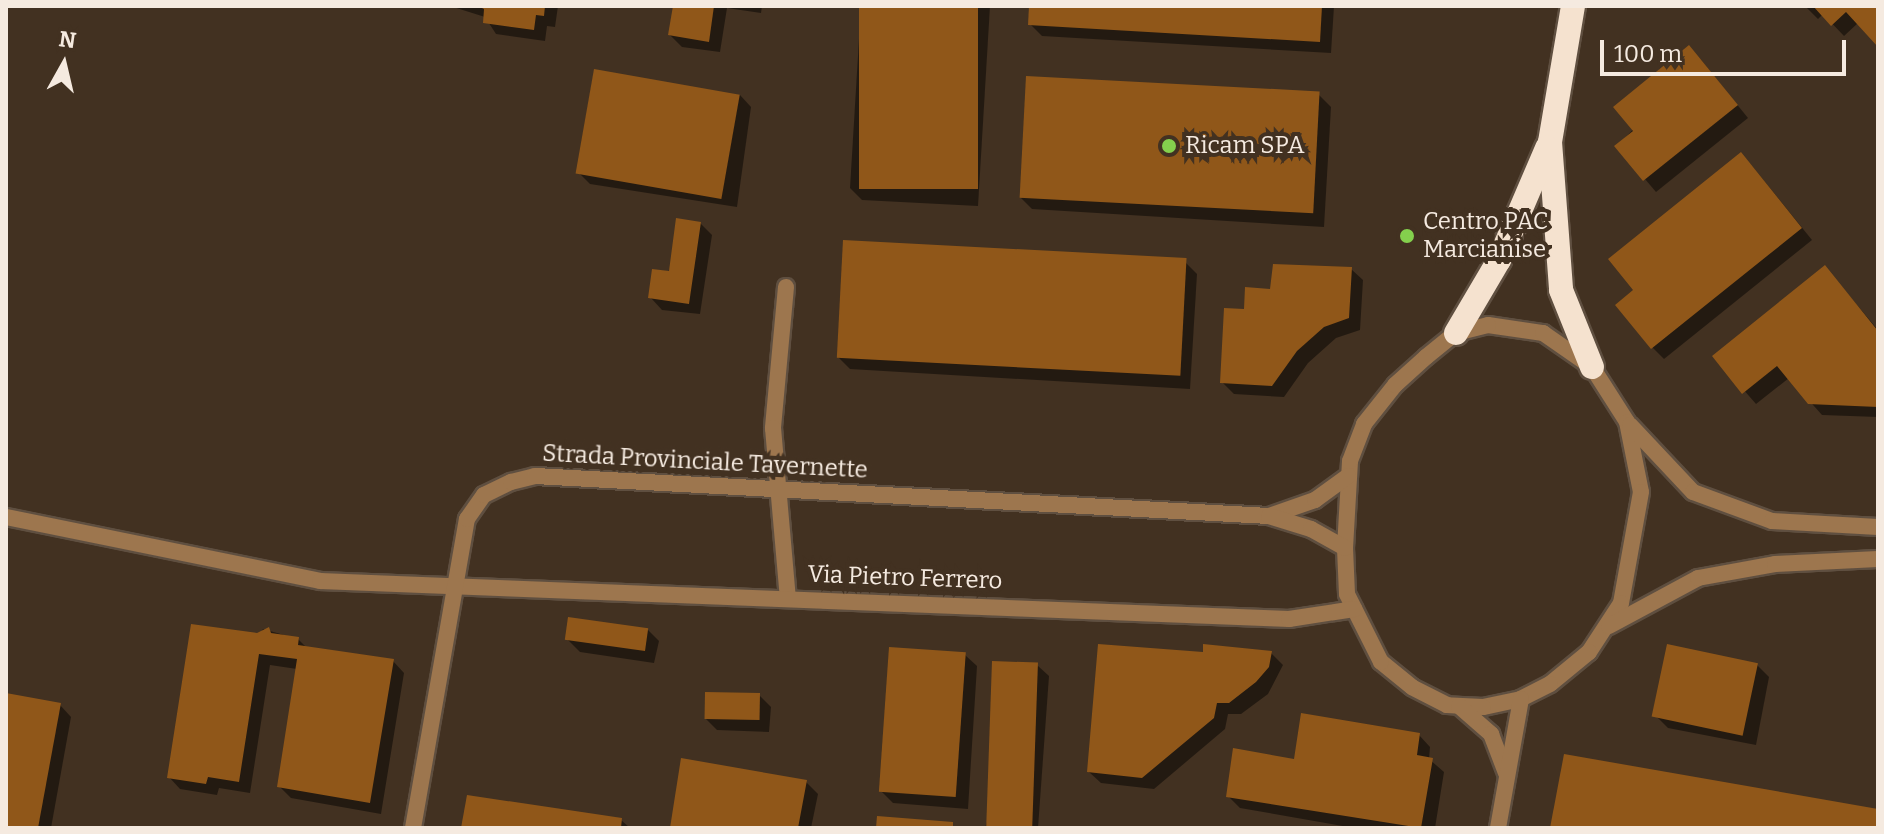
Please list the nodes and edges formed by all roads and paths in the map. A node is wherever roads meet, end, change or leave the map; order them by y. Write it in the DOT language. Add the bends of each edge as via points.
graph roads {
  1 [pos="1572,7"];
  2 [pos="1550,142"];
  3 [pos="786,287"];
  4 [pos="1456,333"];
  5 [pos="1592,367"];
  6 [pos="1627,422"];
  7 [pos="1348,476"];
  8 [pos="780,489"];
  9 [pos="1269,516"];
  10 [pos="6,517"];
  11 [pos="1878,527"];
  12 [pos="1345,548"];
  13 [pos="1878,559"];
  14 [pos="454,586"];
  15 [pos="788,598"];
  16 [pos="1354,609"];
  17 [pos="1607,627"];
  18 [pos="1521,699"];
  19 [pos="1459,706"];
  20 [pos="1507,779"];
  21 [pos="413,828"];
  22 [pos="1498,828"];
  1 -- 2 [label="highway"];
  2 -- 4 [label="highway" via="1499,260"];
  2 -- 5 [label="highway" via="1561,290"];
  3 -- 8 [label="street" via="773,428"];
  4 -- 5 [label="street" via="1488,325 1543,333"];
  4 -- 7 [label="street" via="1395,385 1364,424"];
  5 -- 6 [label="street"];
  6 -- 11 [label="street" via="1693,492 1772,521"];
  6 -- 17 [label="street" via="1641,492 1621,603"];
  7 -- 9 [label="street, Strada Provinciale Tavernette" via="1315,500"];
  7 -- 12 [label="street"];
  8 -- 9 [label="street, Strada Provinciale Tavernette"];
  8 -- 14 [label="street, Strada Provinciale Tavernette" via="535,476 511,482 484,495 467,519"];
  8 -- 15 [label="street"];
  9 -- 12 [label="street, Strada Provinciale Tavernette" via="1311,529"];
  10 -- 14 [label="street, Via Pietro Ferrero" via="320,581"];
  12 -- 16 [label="street" via="1347,594"];
  13 -- 17 [label="street" via="1775,564 1698,578"];
  14 -- 15 [label="street, Via Pietro Ferrero"];
  14 -- 21 [label="street, Strada Provinciale Tavernette"];
  15 -- 16 [label="street, Via Pietro Ferrero" via="1289,619"];
  16 -- 19 [label="street" via="1381,662 1412,687"];
  17 -- 18 [label="street" via="1589,652 1550,684"];
  18 -- 19 [label="street"];
  18 -- 20 [label="street"];
  19 -- 20 [label="street" via="1491,734"];
  20 -- 22 [label="street"];
}
